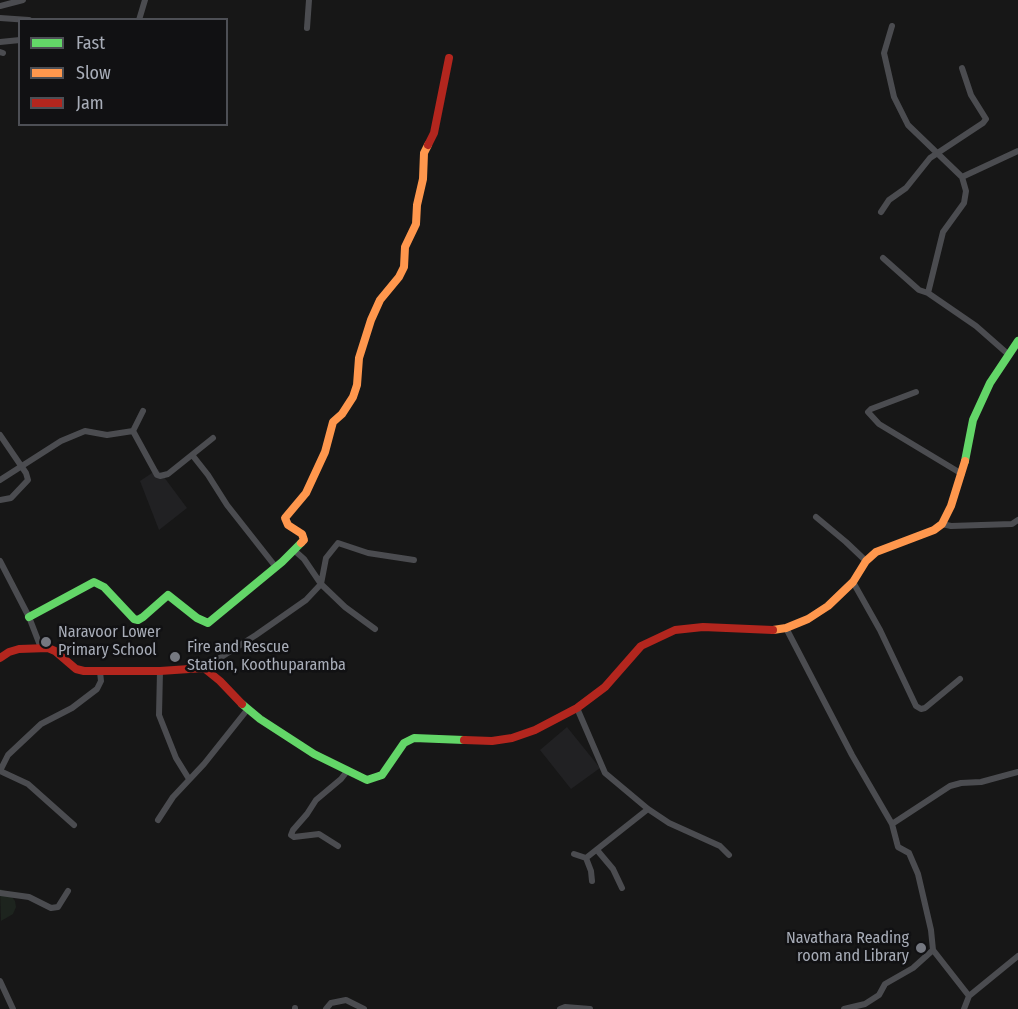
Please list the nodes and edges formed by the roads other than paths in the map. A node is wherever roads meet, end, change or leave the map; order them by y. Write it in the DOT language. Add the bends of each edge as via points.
graph roads {
  1 [pos="23,0"];
  2 [pos="145,0"];
  3 [pos="309,0"];
  4 [pos="0,6"];
  5 [pos="0,18"];
  6 [pos="140,18"];
  7 [pos="18,19"];
  8 [pos="892,26"];
  9 [pos="308,28"];
  10 [pos="18,40"];
  11 [pos="0,42"];
  12 [pos="449,58"];
  13 [pos="962,68"];
  14 [pos="1018,151"];
  15 [pos="936,153"];
  16 [pos="962,177"];
  17 [pos="881,212"];
  18 [pos="883,258"];
  19 [pos="928,293"];
  20 [pos="1018,341"];
  21 [pos="1009,355"];
  22 [pos="916,393"];
  23 [pos="143,411"];
  24 [pos="133,431"];
  25 [pos="0,435"];
  26 [pos="213,438"];
  27 [pos="193,456"];
  28 [pos="21,466"];
  29 [pos="962,474"];
  30 [pos="0,480"];
  31 [pos="0,500"];
  32 [pos="816,517"];
  33 [pos="1018,520"];
  34 [pos="942,524"];
  35 [pos="295,550"];
  36 [pos="414,560"];
  37 [pos="0,561"];
  38 [pos="866,561"];
  39 [pos="276,566"];
  40 [pos="854,582"];
  41 [pos="321,584"];
  42 [pos="29,617"];
  43 [pos="375,628"];
  44 [pos="786,628"];
  45 [pos="41,648"];
  46 [pos="0,658"];
  47 [pos="204,668"];
  48 [pos="160,671"];
  49 [pos="100,672"];
  50 [pos="960,679"];
  51 [pos="577,708"];
  52 [pos="247,710"];
  53 [pos="348,770"];
  54 [pos="0,771"];
  55 [pos="1018,772"];
  56 [pos="189,779"];
  57 [pos="648,809"];
  58 [pos="158,820"];
  59 [pos="892,824"];
  60 [pos="74,825"];
  61 [pos="338,846"];
  62 [pos="597,850"];
  63 [pos="574,854"];
  64 [pos="729,855"];
  65 [pos="586,858"];
  66 [pos="592,881"];
  67 [pos="622,888"];
  68 [pos="68,891"];
  69 [pos="0,893"];
  70 [pos="933,950"];
  71 [pos="1018,956"];
  72 [pos="0,981"];
  73 [pos="969,996"];
  74 [pos="13,1009"];
  75 [pos="326,1009"];
  76 [pos="364,1009"];
  77 [pos="560,1009"];
  78 [pos="590,1009"];
  79 [pos="844,1009"];
  80 [pos="964,1009"];
  1 -- 4 [label="street"];
  2 -- 6 [label="street"];
  3 -- 9 [label="street"];
  5 -- 7 [label="street"];
  8 -- 15 [label="street" via="884,53 894,97 908,125"];
  10 -- 11 [label="street"];
  12 -- 35 [label="main road" via="434,133 424,153 416,224 405,247 404,267 370,320 353,397 333,422 325,452 306,493 285,518 304,540"];
  13 -- 15 [label="street" via="971,95 986,118"];
  14 -- 16 [label="street"];
  15 -- 16 [label="street"];
  15 -- 17 [label="street"];
  16 -- 19 [label="street" via="964,203 944,232"];
  18 -- 19 [label="street" via="919,290"];
  19 -- 21 [label="street"];
  20 -- 21 [label="main road"];
  21 -- 29 [label="main road" via="990,383 973,420"];
  22 -- 29 [label="street" via="868,412 879,424"];
  23 -- 24 [label="street"];
  24 -- 27 [label="street" via="157,475 168,474"];
  24 -- 28 [label="street" via="107,435 85,430"];
  25 -- 28 [label="street"];
  26 -- 27 [label="street"];
  27 -- 39 [label="street"];
  28 -- 30 [label="street"];
  28 -- 31 [label="street" via="28,480 11,498"];
  29 -- 34 [label="main road"];
  32 -- 38 [label="street"];
  33 -- 34 [label="street" via="1012,524"];
  34 -- 38 [label="main road" via="876,552"];
  35 -- 39 [label="main road"];
  35 -- 41 [label="street"];
  36 -- 41 [label="street" via="368,554 338,543 326,558"];
  37 -- 42 [label="street"];
  38 -- 40 [label="main road"];
  39 -- 42 [label="main road" via="208,623 168,596 143,617 134,619 104,587 94,582"];
  40 -- 44 [label="main road" via="828,606"];
  40 -- 50 [label="street" via="916,706 925,708"];
  41 -- 43 [label="street"];
  41 -- 47 [label="street" via="306,600"];
  42 -- 45 [label="street"];
  44 -- 51 [label="main road" via="675,630 641,646 605,687"];
  44 -- 59 [label="street"];
  45 -- 46 [label="main road" via="19,649"];
  45 -- 49 [label="main road" via="55,651 76,669"];
  47 -- 48 [label="main road"];
  47 -- 52 [label="main road"];
  48 -- 49 [label="main road"];
  48 -- 56 [label="street" via="159,715"];
  49 -- 54 [label="street" via="97,689 41,724 8,754"];
  51 -- 53 [label="main road" via="536,730 502,741 414,738 404,743 389,767 376,778 367,780"];
  51 -- 57 [label="street" via="605,773"];
  52 -- 53 [label="main road" via="314,754"];
  52 -- 56 [label="street"];
  53 -- 61 [label="street" via="316,800 291,835 319,834"];
  54 -- 60 [label="street" via="28,784"];
  55 -- 59 [label="street" via="950,786"];
  56 -- 58 [label="street"];
  57 -- 62 [label="street"];
  57 -- 64 [label="street" via="720,846"];
  59 -- 70 [label="street" via="898,847 909,853 916,867"];
  62 -- 65 [label="street"];
  62 -- 67 [label="street"];
  63 -- 65 [label="street"];
  65 -- 66 [label="street"];
  68 -- 69 [label="street" via="58,907 51,908 29,897"];
  70 -- 73 [label="street"];
  70 -- 79 [label="street" via="913,968 885,984 872,1000"];
  71 -- 73 [label="street"];
  72 -- 74 [label="street"];
  73 -- 80 [label="street"];
  75 -- 76 [label="street" via="332,1003 346,1000"];
  77 -- 78 [label="street"];
}
